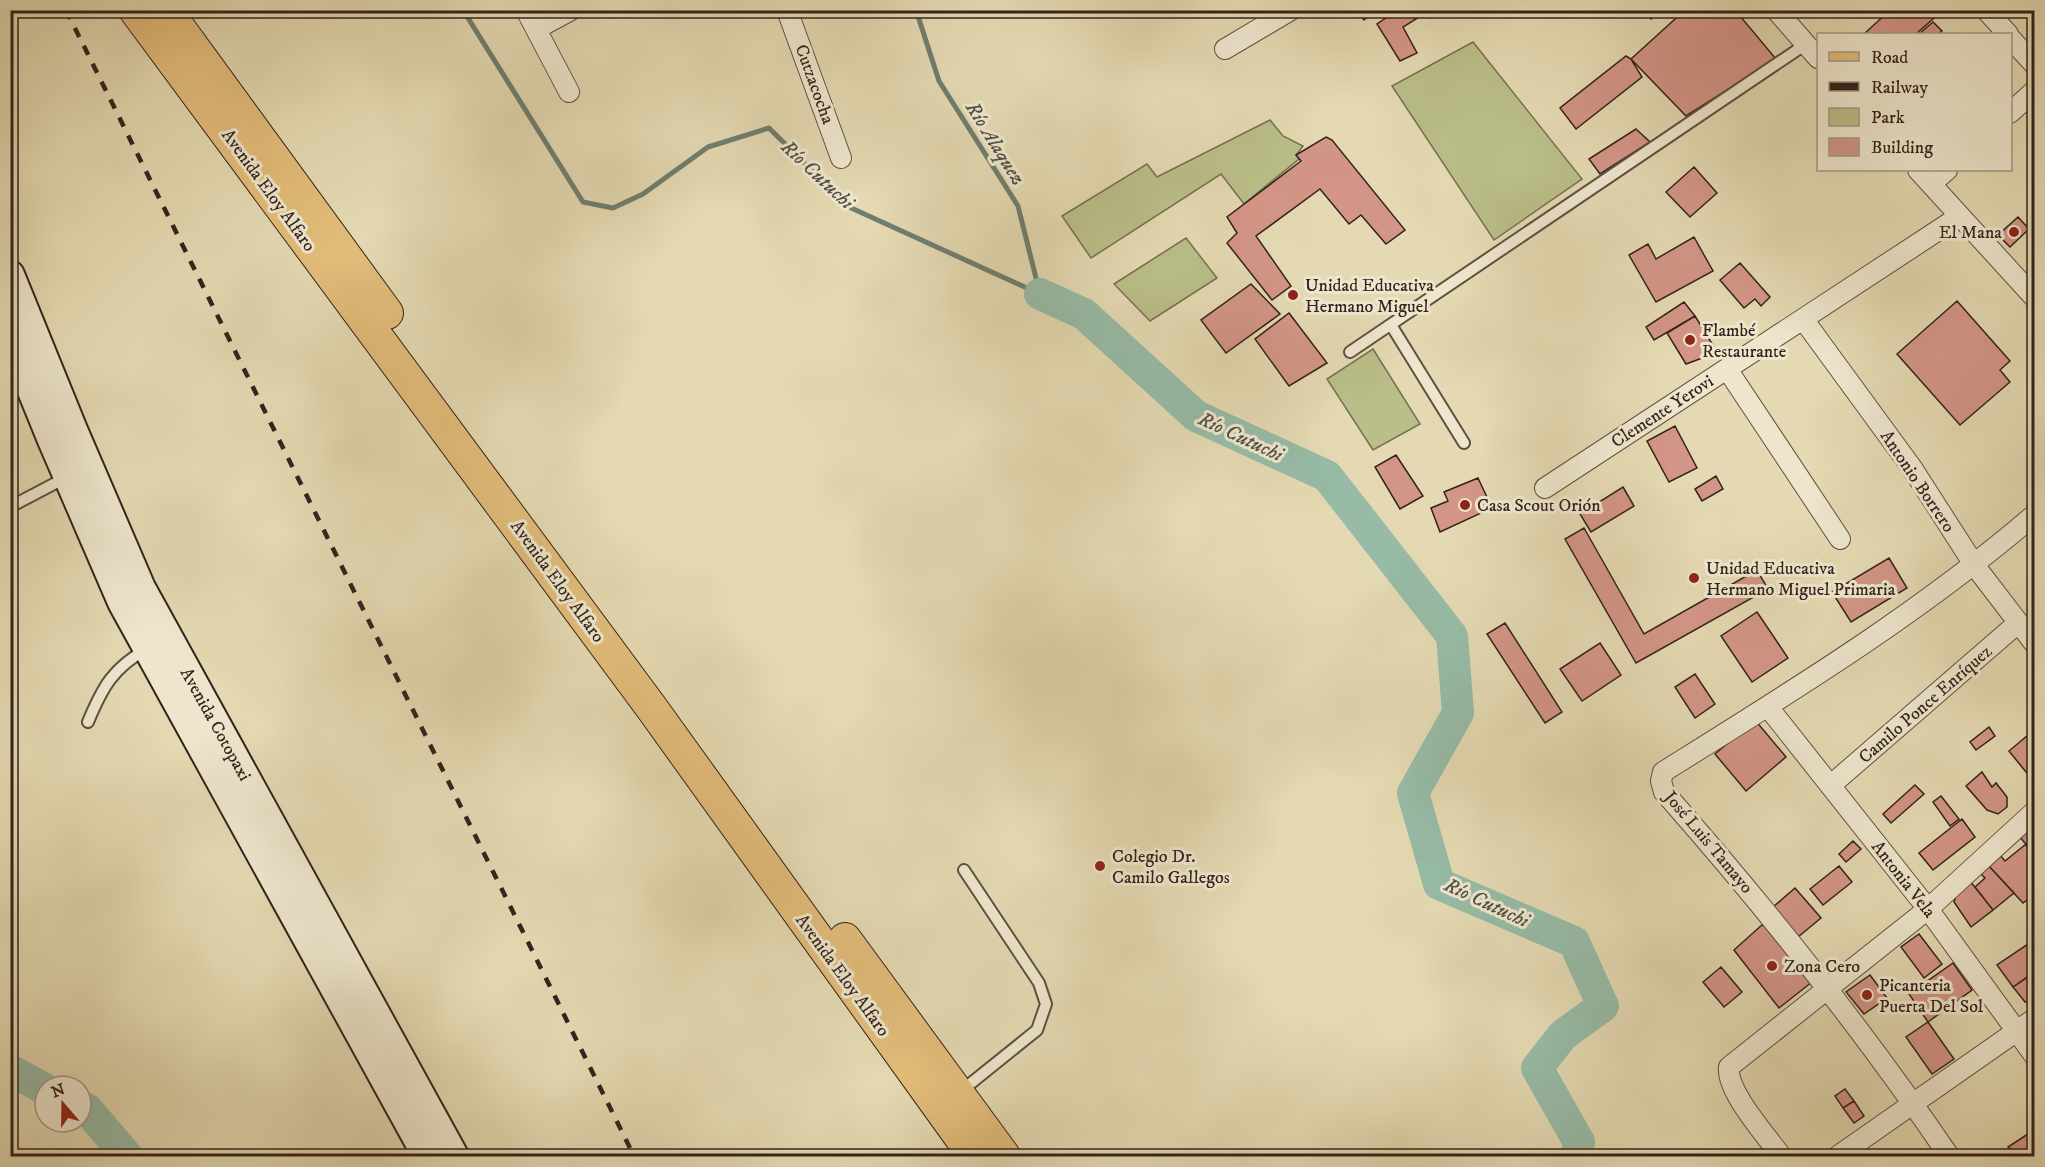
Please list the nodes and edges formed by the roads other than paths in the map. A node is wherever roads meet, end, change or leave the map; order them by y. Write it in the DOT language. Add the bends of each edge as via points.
graph roads {
  1 [pos="135,10"];
  2 [pos="166,10"];
  3 [pos="526,10"];
  4 [pos="571,10"];
  5 [pos="787,10"];
  6 [pos="1291,10"];
  7 [pos="1776,10"];
  8 [pos="1986,10"];
  9 [pos="536,29"];
  10 [pos="2006,33"];
  11 [pos="2012,39"];
  12 [pos="1225,50"];
  13 [pos="1812,51"];
  14 [pos="2034,64"];
  15 [pos="2034,91"];
  16 [pos="569,92"];
  17 [pos="2012,111"];
  18 [pos="841,158"];
  19 [pos="1943,171"];
  20 [pos="1925,176"];
  21 [pos="1960,216"];
  22 [pos="10,275"];
  23 [pos="2034,297"];
  24 [pos="1803,319"];
  25 [pos="1391,325"];
  26 [pos="10,337"];
  27 [pos="1350,352"];
  28 [pos="1726,369"];
  29 [pos="1464,443"];
  30 [pos="68,477"];
  31 [pos="1545,488"];
  32 [pos="10,507"];
  33 [pos="2034,515"];
  34 [pos="1840,539"];
  35 [pos="1975,566"];
  36 [pos="2018,623"];
  37 [pos="2034,643"];
  38 [pos="148,648"];
  39 [pos="1768,706"];
  40 [pos="88,722"];
  41 [pos="1831,785"];
  42 [pos="2034,812"];
  43 [pos="964,870"];
  44 [pos="1928,909"];
  45 [pos="1828,988"];
  46 [pos="2034,1019"];
  47 [pos="2018,1031"];
  48 [pos="2034,1055"];
  49 [pos="957,1094"];
  50 [pos="1913,1104"];
  51 [pos="427,1156"];
  52 [pos="454,1156"];
  53 [pos="974,1156"];
  54 [pos="1004,1156"];
  55 [pos="1780,1156"];
  56 [pos="1838,1156"];
  57 [pos="1949,1156"];
  1 -- 53 [label="main road, Avenida Eloy Alfaro" via="651,707"];
  2 -- 49 [label="main road, Avenida Eloy Alfaro"];
  3 -- 9 [label="street"];
  4 -- 9 [label="street"];
  5 -- 18 [label="street, Cutzacocha"];
  6 -- 12 [label="street"];
  7 -- 13 [label="street"];
  8 -- 10 [label="street"];
  9 -- 16 [label="street"];
  11 -- 14 [label="street"];
  13 -- 25 [label="lane"];
  15 -- 17 [label="street"];
  19 -- 20 [label="street"];
  20 -- 21 [label="street"];
  21 -- 23 [label="street"];
  21 -- 24 [label="street, Clemente Yerovi"];
  22 -- 52 [label="main road, Avenida Cotopaxi" via="141,588"];
  24 -- 28 [label="street, Clemente Yerovi"];
  24 -- 35 [label="street, Antonio Borrero" via="1912,468"];
  25 -- 27 [label="lane"];
  25 -- 29 [label="lane"];
  26 -- 30 [label="main road, Avenida Cotopaxi"];
  28 -- 31 [label="street, Clemente Yerovi"];
  28 -- 34 [label="street"];
  30 -- 32 [label="lane"];
  30 -- 38 [label="main road, Avenida Cotopaxi" via="122,602"];
  33 -- 35 [label="street, José Luis Tamayo"];
  35 -- 36 [label="street, Antonio Borrero"];
  35 -- 39 [label="street, José Luis Tamayo"];
  36 -- 37 [label="street, Antonio Borrero"];
  36 -- 41 [label="street, Camilo Ponce Enríquez"];
  38 -- 40 [label="lane" via="124,662 101,689"];
  38 -- 51 [label="main road, Avenida Cotopaxi"];
  39 -- 41 [label="street, Antonia Vela"];
  39 -- 45 [label="street, José Luis Tamayo" via="1664,772 1661,781 1664,792"];
  41 -- 44 [label="street, Antonia Vela"];
  42 -- 44 [label="street"];
  43 -- 49 [label="lane" via="1039,983 1046,1004 1037,1030"];
  44 -- 45 [label="street"];
  44 -- 47 [label="street, Antonia Vela"];
  45 -- 50 [label="street, José Luis Tamayo"];
  45 -- 55 [label="street" via="1729,1067 1728,1077"];
  46 -- 47 [label="street"];
  47 -- 48 [label="street, Antonia Vela"];
  47 -- 50 [label="street"];
  49 -- 54 [label="main road, Avenida Eloy Alfaro"];
  50 -- 56 [label="street"];
  50 -- 57 [label="street, José Luis Tamayo"];
}
